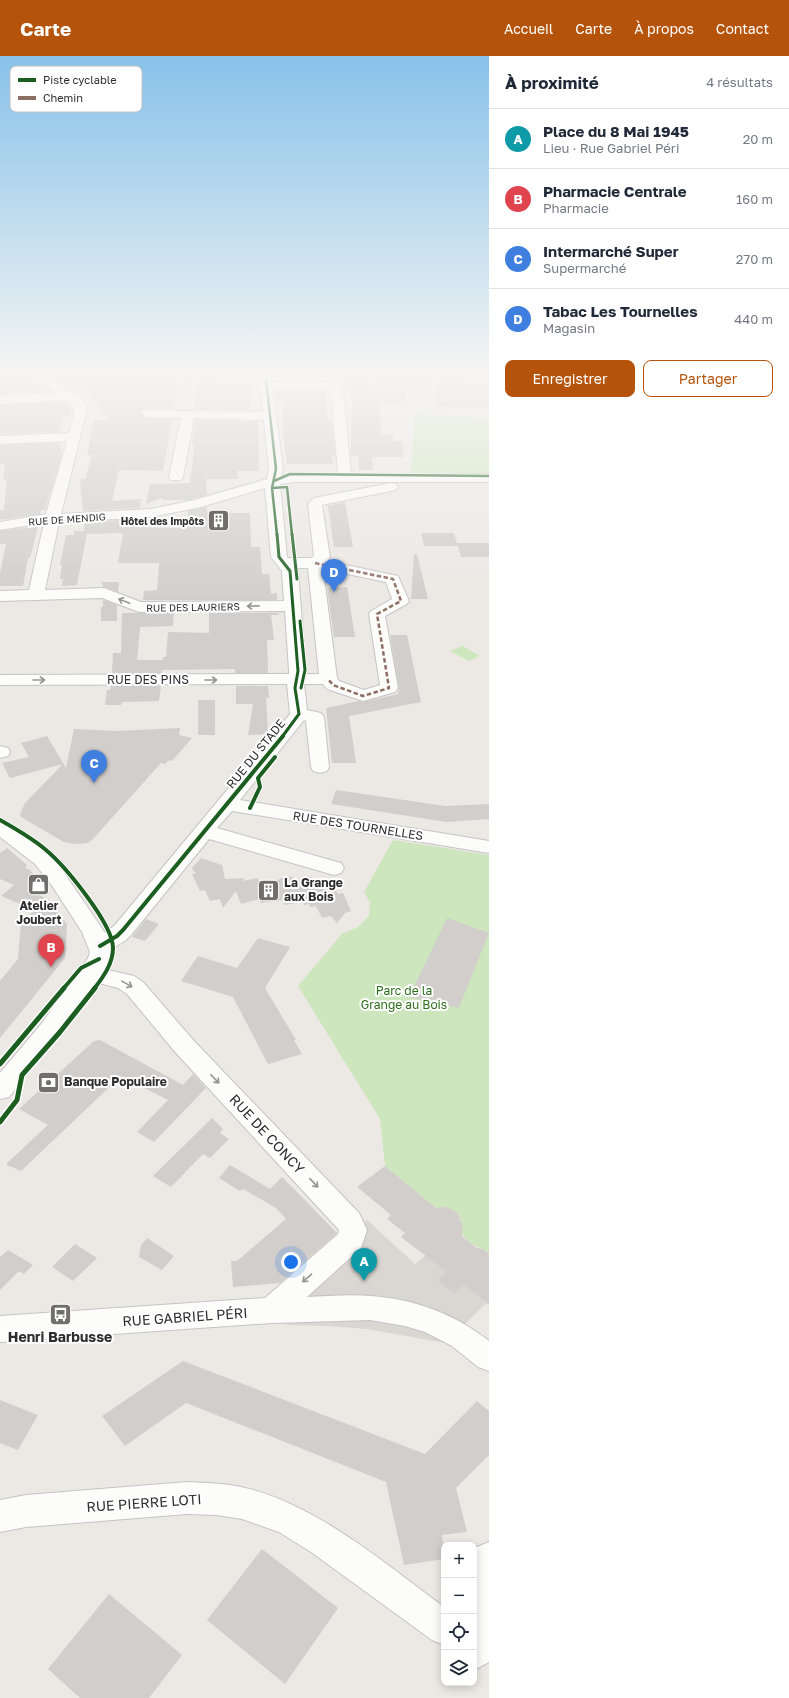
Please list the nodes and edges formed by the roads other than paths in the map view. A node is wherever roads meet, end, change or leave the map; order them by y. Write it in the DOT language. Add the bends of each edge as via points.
graph roads {
  1 [pos="71,450"];
  2 [pos="181,450"];
  3 [pos="274,450"];
  4 [pos="342,450"];
  5 [pos="176,477"];
  6 [pos="345,478"];
  7 [pos="397,478"];
  8 [pos="489,478"];
  9 [pos="274,481"];
  10 [pos="54,518"];
  11 [pos="0,526"];
  12 [pos="284,563"];
  13 [pos="315,563"];
  14 [pos="36,594"];
  15 [pos="0,596"];
  16 [pos="292,606"];
  17 [pos="328,679"];
  18 [pos="0,680"];
  19 [pos="297,680"];
  20 [pos="299,714"];
  21 [pos="320,767"];
  22 [pos="228,804"];
  23 [pos="0,827"];
  24 [pos="204,831"];
  25 [pos="489,847"];
  26 [pos="334,868"];
  27 [pos="96,959"];
  28 [pos="0,1090"];
  29 [pos="272,1310"];
  30 [pos="0,1329"];
  31 [pos="489,1358"];
  32 [pos="0,1516"];
  33 [pos="489,1560"];
  34 [pos="441,1626"];
  35 [pos="480,1654"];
  1 -- 10 [label="street"];
  2 -- 5 [label="street"];
  3 -- 9 [label="street, RUE DU STADE"];
  4 -- 6 [label="street"];
  6 -- 7 [label="street, RUE DE MENDIG"];
  6 -- 9 [label="street, RUE DE MENDIG" via="294,478"];
  7 -- 8 [label="street, RUE DE MENDIG"];
  7 -- 13 [label="street" via="397,483 390,488 319,501 315,504 322,557"];
  9 -- 10 [label="street, RUE DE MENDIG" via="208,501 151,513"];
  9 -- 12 [label="street, RUE DU STADE" via="272,488 279,557"];
  10 -- 11 [label="street, RUE DE MENDIG"];
  10 -- 14 [label="street"];
  12 -- 13 [label="street"];
  12 -- 16 [label="street, RUE DU STADE" via="290,571"];
  13 -- 17 [label="street"];
  13 -- 17 [label="street" via="394,579 401,601 377,614 389,688 363,696 333,685"];
  14 -- 15 [label="street, RUE DES LAURIERS"];
  16 -- 14 [label="street, RUE DES LAURIERS, one-way" via="139,607 104,593"];
  16 -- 19 [label="street, RUE DU STADE"];
  17 -- 19 [label="street, RUE DES PINS"];
  18 -- 19 [label="street, RUE DES PINS, one-way"];
  19 -- 20 [label="street, RUE DU STADE"];
  20 -- 21 [label="street" via="315,717"];
  20 -- 22 [label="street, RUE DU STADE"];
  22 -- 24 [label="street, RUE DU STADE"];
  22 -- 25 [label="street, RUE DES TOURNELLES"];
  23 -- 27 [label="street" via="42,859 58,879 93,931"];
  24 -- 26 [label="street"];
  24 -- 27 [label="street, RUE DU STADE"];
  27 -- 28 [label="street" via="50,1029"];
  27 -- 29 [label="street, RUE DE CONCY, one-way" via="135,988 185,1047 349,1221 353,1230 351,1240"];
  29 -- 30 [label="street, RUE GABRIEL PÉRI"];
  29 -- 31 [label="street, RUE GABRIEL PÉRI" via="370,1308 405,1313 433,1322 462,1336"];
  32 -- 34 [label="street, RUE PIERRE LOTI" via="26,1511 187,1498 242,1503 291,1521 323,1540"];
  33 -- 35 [label="street"];
}
